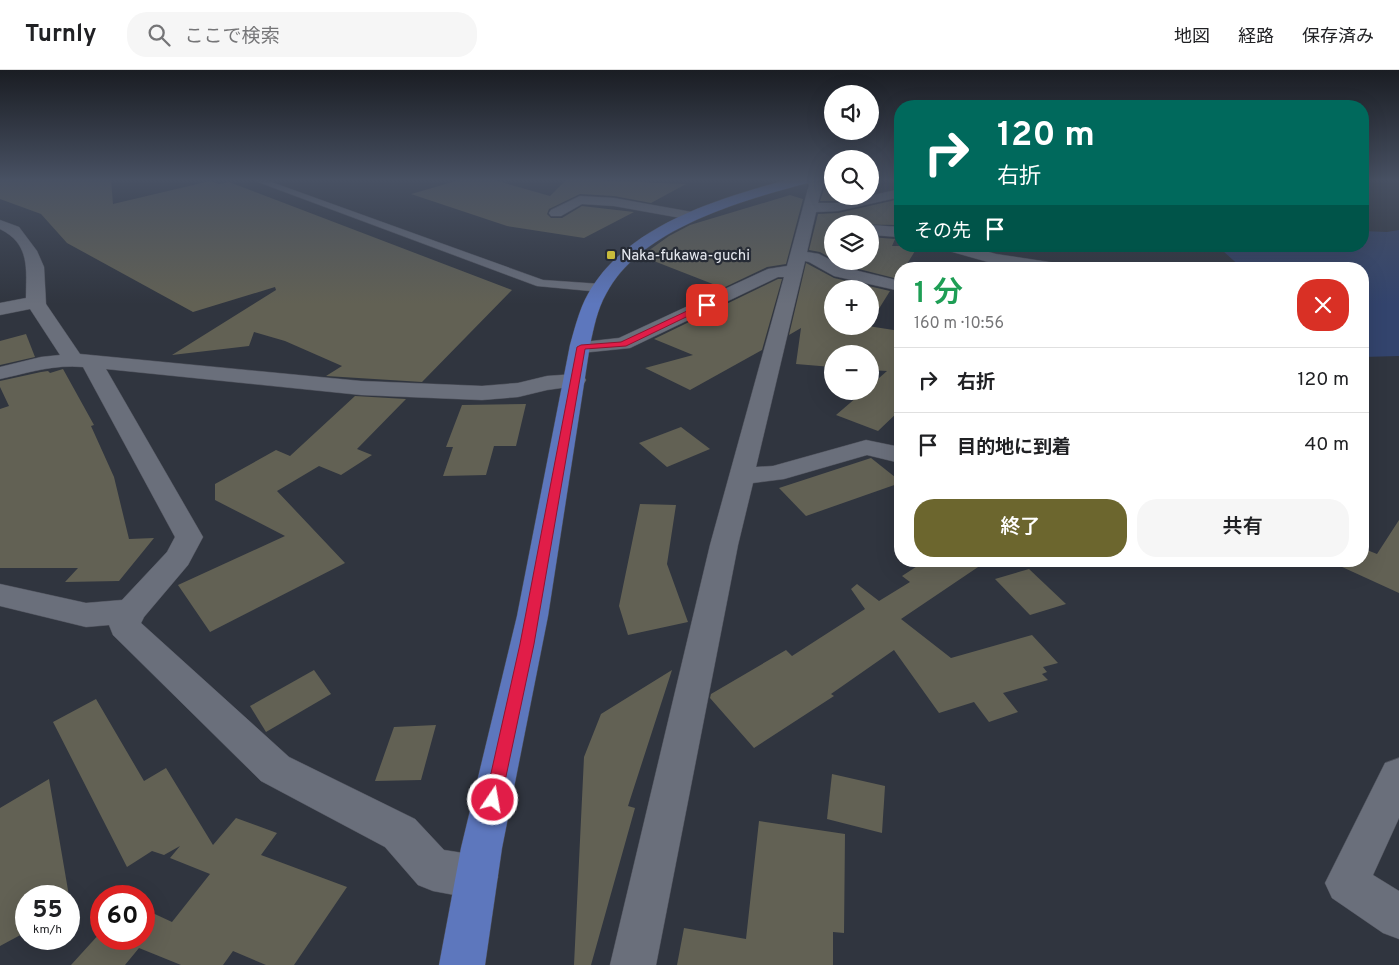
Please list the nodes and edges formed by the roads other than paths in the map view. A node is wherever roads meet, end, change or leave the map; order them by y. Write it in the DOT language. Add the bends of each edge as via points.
graph roads {
  1 [pos="812,220"];
  2 [pos="369,221"];
  3 [pos="683,221"];
  4 [pos="0,224"];
  5 [pos="879,231"];
  6 [pos="894,232"];
  7 [pos="970,252"];
  8 [pos="1015,262"];
  9 [pos="796,263"];
  10 [pos="894,285"];
  11 [pos="601,288"];
  12 [pos="36,302"];
  13 [pos="0,309"];
  14 [pos="581,347"];
  15 [pos="82,361"];
  16 [pos="0,373"];
  17 [pos="575,380"];
  18 [pos="894,453"];
  19 [pos="741,476"];
  20 [pos="0,595"];
  21 [pos="131,610"];
  22 [pos="1399,775"];
  23 [pos="476,877"];
  24 [pos="1399,917"];
  25 [pos="462,965"];
  26 [pos="633,965"];
  1 -- 9 [label="street"];
  2 -- 11 [label="lane" via="541,283"];
  3 -- 11 [label="main road" via="624,260"];
  4 -- 12 [label="street" via="12,228 32,255"];
  5 -- 6 [label="street"];
  7 -- 8 [label="street"];
  9 -- 10 [label="street" via="812,257 840,272"];
  9 -- 14 [label="street" via="623,344"];
  9 -- 19 [label="street"];
  11 -- 14 [label="main road" via="589,309"];
  12 -- 13 [label="street"];
  12 -- 15 [label="street" via="66,345"];
  14 -- 17 [label="main road"];
  15 -- 16 [label="street" via="41,363"];
  15 -- 17 [label="street" via="361,388 482,393"];
  15 -- 21 [label="street" via="189,537 178,558"];
  17 -- 23 [label="main road" via="527,644"];
  18 -- 19 [label="street" via="866,447 775,474"];
  19 -- 26 [label="street"];
  20 -- 21 [label="street" via="86,615"];
  21 -- 23 [label="street" via="124,626 275,769 400,833 433,870"];
  22 -- 24 [label="street" via="1347,883"];
  23 -- 25 [label="main road"];
}
